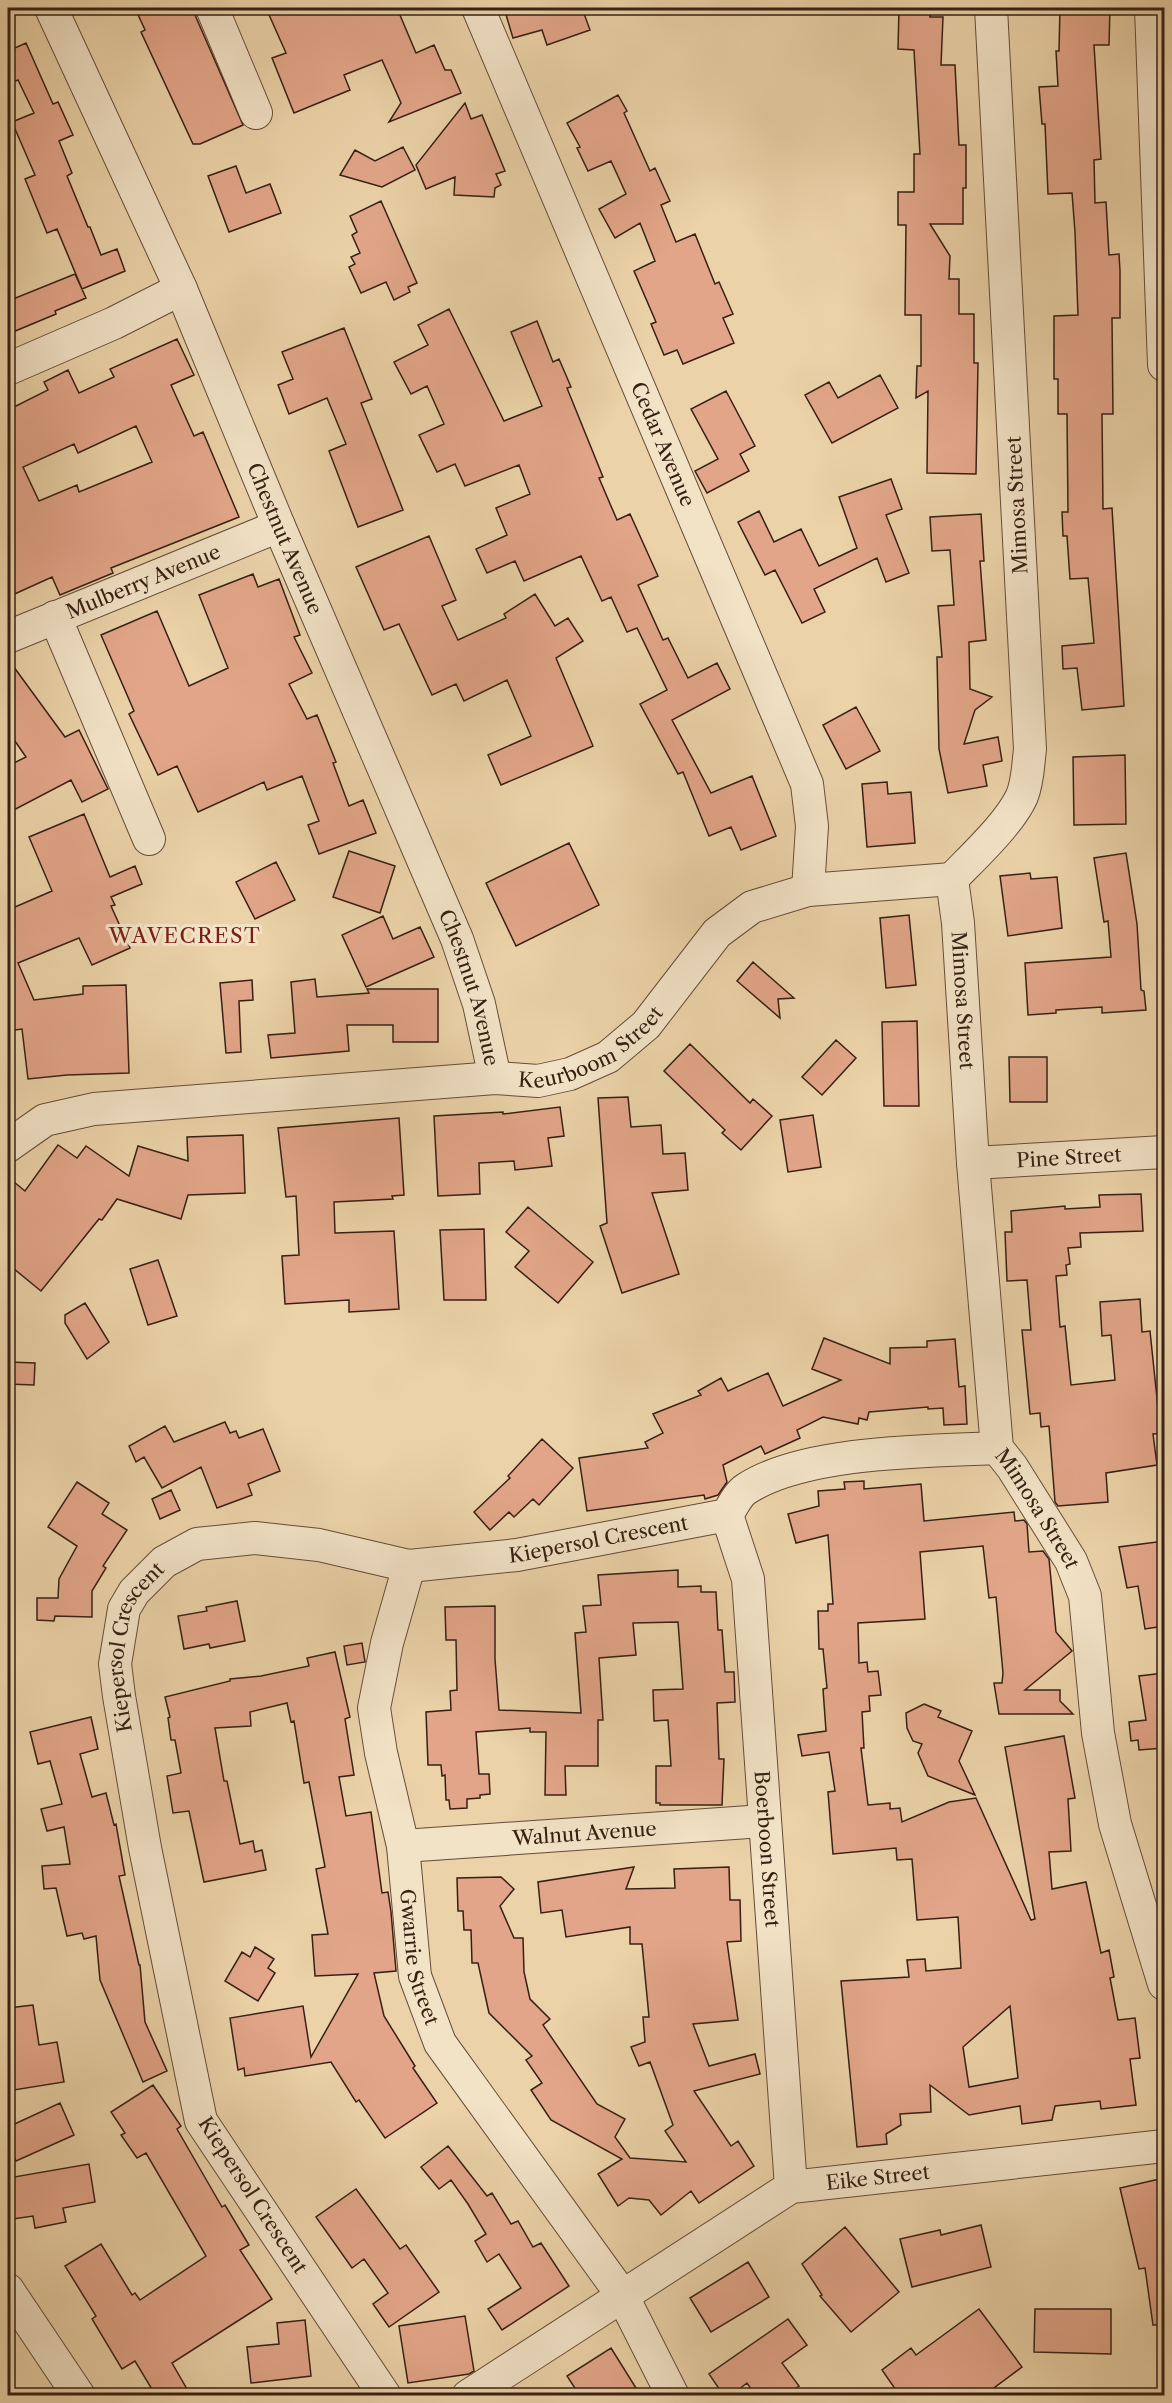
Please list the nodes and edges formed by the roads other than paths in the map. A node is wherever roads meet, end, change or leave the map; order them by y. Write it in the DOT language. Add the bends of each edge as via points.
graph roads {
  1 [pos="51,8"];
  2 [pos="212,8"];
  3 [pos="478,8"];
  4 [pos="991,8"];
  5 [pos="1151,8"];
  6 [pos="256,113"];
  7 [pos="181,289"];
  8 [pos="1164,366"];
  9 [pos="8,369"];
  10 [pos="279,526"];
  11 [pos="55,617"];
  12 [pos="8,637"];
  13 [pos="149,839"];
  14 [pos="952,879"];
  15 [pos="808,890"];
  16 [pos="495,1078"];
  17 [pos="8,1144"];
  18 [pos="1164,1152"];
  19 [pos="973,1163"];
  20 [pos="997,1448"];
  21 [pos="727,1515"];
  22 [pos="409,1566"];
  23 [pos="764,1821"];
  24 [pos="403,1846"];
  25 [pos="1164,1984"];
  26 [pos="1164,2146"];
  27 [pos="792,2187"];
  28 [pos="8,2290"];
  29 [pos="622,2295"];
  30 [pos="79,2396"];
  31 [pos="385,2396"];
  32 [pos="468,2396"];
  33 [pos="674,2396"];
  1 -- 7 [label="street, Chestnut Avenue"];
  2 -- 6 [label="street"];
  3 -- 15 [label="street, Cedar Avenue" via="807,784 812,826"];
  4 -- 14 [label="street, Mimosa Street" via="1030,749 1021,798"];
  5 -- 8 [label="street"];
  7 -- 9 [label="street"];
  7 -- 10 [label="street, Chestnut Avenue"];
  10 -- 11 [label="street, Mulberry Avenue"];
  10 -- 16 [label="street, Chestnut Avenue" via="457,939 479,1004"];
  11 -- 12 [label="street, Mulberry Avenue"];
  11 -- 13 [label="street"];
  14 -- 15 [label="street, Keurboom Street"];
  14 -- 19 [label="street, Mimosa Street"];
  15 -- 16 [label="street, Keurboom Street" via="752,907 717,933 646,1025 609,1057 570,1074 538,1081"];
  16 -- 17 [label="street, Keurboom Street" via="94,1109 45,1120"];
  18 -- 19 [label="street, Pine Street"];
  19 -- 20 [label="street, Mimosa Street"];
  20 -- 21 [label="street" via="818,1462 744,1490"];
  20 -- 25 [label="street, Mimosa Street" via="1071,1561 1085,1596 1098,1733 1115,1824"];
  21 -- 22 [label="street, Kiepersol Crescent" via="517,1556"];
  21 -- 23 [label="street, Boerboon Street" via="748,1579"];
  22 -- 24 [label="street, Gwarrie Street" via="374,1708"];
  22 -- 31 [label="street, Kiepersol Crescent" via="319,1545 255,1538 197,1544 164,1562 134,1592 124,1609 115,1664 145,1848 201,2121"];
  23 -- 24 [label="street, Walnut Avenue"];
  23 -- 27 [label="street, Boerboon Street"];
  24 -- 29 [label="street, Gwarrie Street" via="415,1976 440,2043"];
  26 -- 27 [label="street, Eike Street"];
  27 -- 29 [label="street, Eike Street"];
  28 -- 30 [label="street"];
  29 -- 32 [label="street, Eike Street"];
  29 -- 33 [label="street"];
}
